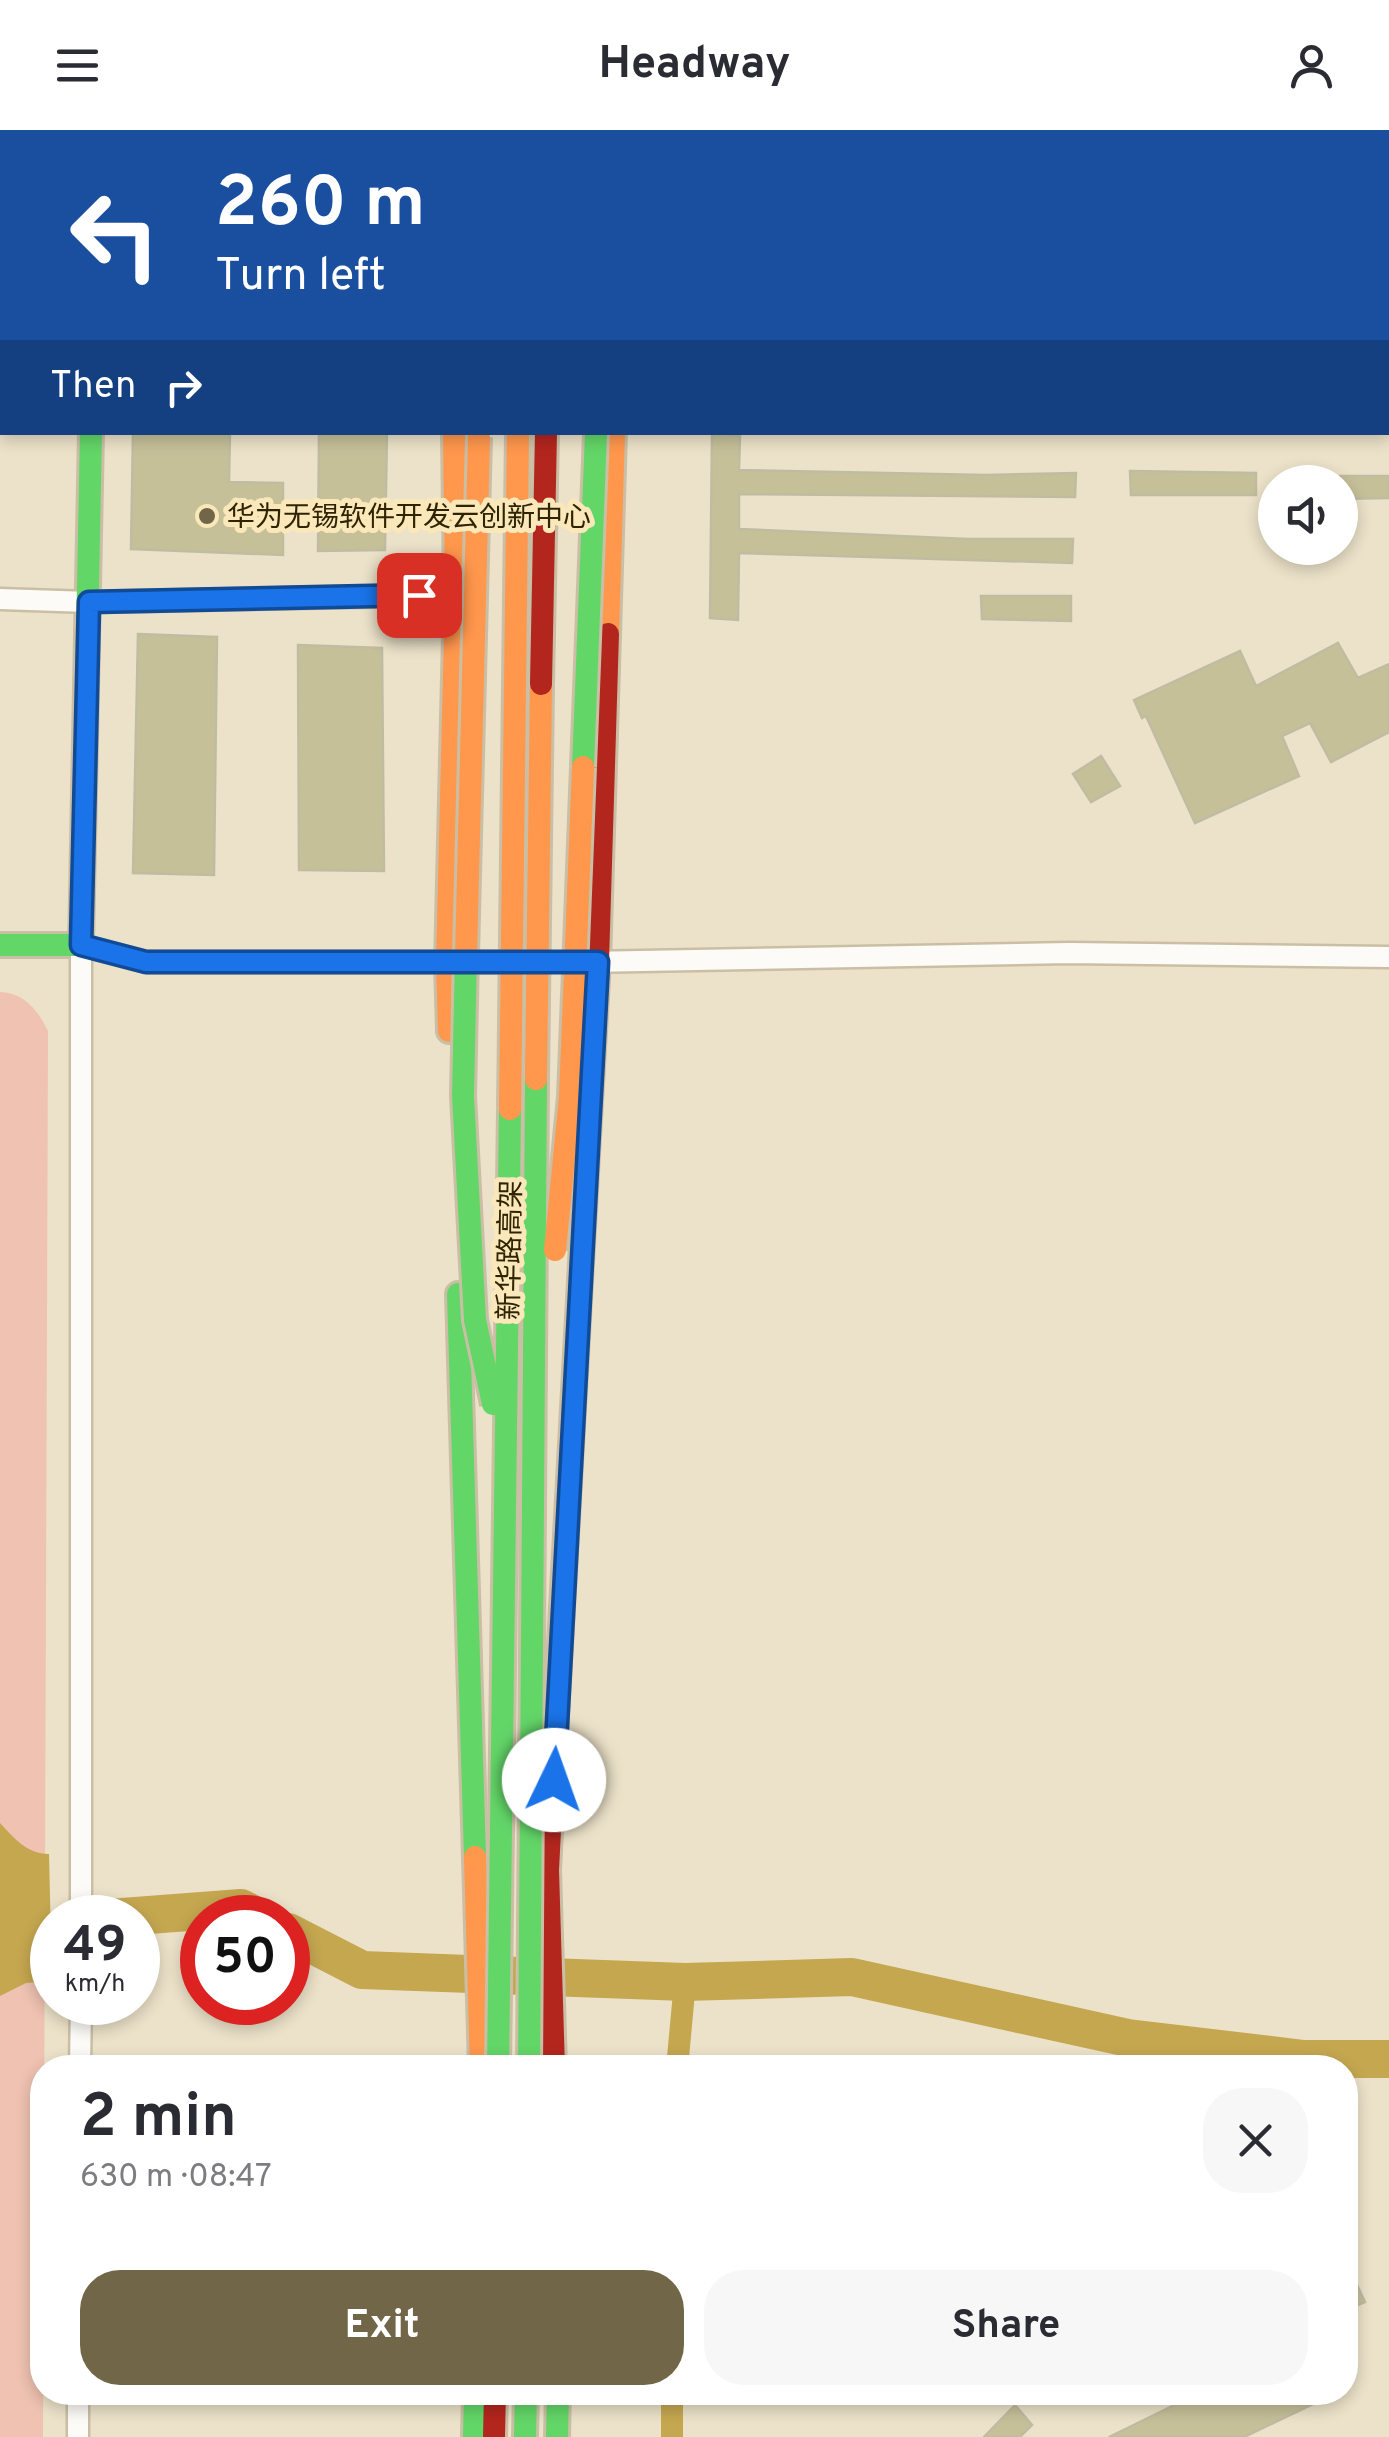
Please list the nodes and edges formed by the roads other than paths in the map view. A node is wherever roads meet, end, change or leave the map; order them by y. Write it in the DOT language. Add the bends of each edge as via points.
graph roads {
  1 [pos="90,435"];
  2 [pos="454,435"];
  3 [pos="479,435"];
  4 [pos="518,435"];
  5 [pos="546,435"];
  6 [pos="596,435"];
  7 [pos="614,435"];
  8 [pos="456,594"];
  9 [pos="0,600"];
  10 [pos="89,602"];
  11 [pos="0,945"];
  12 [pos="81,945"];
  13 [pos="1389,957"];
  14 [pos="447,962"];
  15 [pos="598,962"];
  16 [pos="506,1465"];
  17 [pos="533,1470"];
  18 [pos="82,1895"];
  19 [pos="81,2025"];
  20 [pos="80,2055"];
  21 [pos="481,2055"];
  22 [pos="498,2055"];
  23 [pos="529,2055"];
  24 [pos="554,2055"];
  25 [pos="78,2405"];
  26 [pos="475,2405"];
  27 [pos="495,2405"];
  28 [pos="526,2405"];
  29 [pos="558,2405"];
  30 [pos="78,2437"];
  31 [pos="474,2437"];
  32 [pos="494,2437"];
  33 [pos="525,2437"];
  34 [pos="557,2437"];
  1 -- 10 [label="main road"];
  2 -- 8 [label="main road"];
  3 -- 16 [label="main road, bridge" via="463,1096 475,1320"];
  4 -- 16 [label="main road, 新华路高架, bridge"];
  5 -- 17 [label="main road, 新华路高架, bridge"];
  6 -- 17 [label="main road, bridge" via="570,1097"];
  7 -- 15 [label="main road"];
  8 -- 10 [label="street"];
  8 -- 14 [label="main road"];
  9 -- 10 [label="street"];
  10 -- 12 [label="main road"];
  11 -- 12 [label="main road"];
  12 -- 14 [label="street" via="146,962"];
  12 -- 18 [label="street"];
  13 -- 15 [label="street" via="1069,953"];
  14 -- 15 [label="street"];
  14 -- 21 [label="main road"];
  15 -- 24 [label="main road" via="548,1870"];
  16 -- 22 [label="main road, 新华路高架, bridge"];
  17 -- 23 [label="main road, 新华路高架, bridge"];
  19 -- 20 [label="street"];
  25 -- 30 [label="street"];
  26 -- 31 [label="main road"];
  27 -- 32 [label="main road"];
  28 -- 33 [label="main road"];
  29 -- 34 [label="main road"];
}
